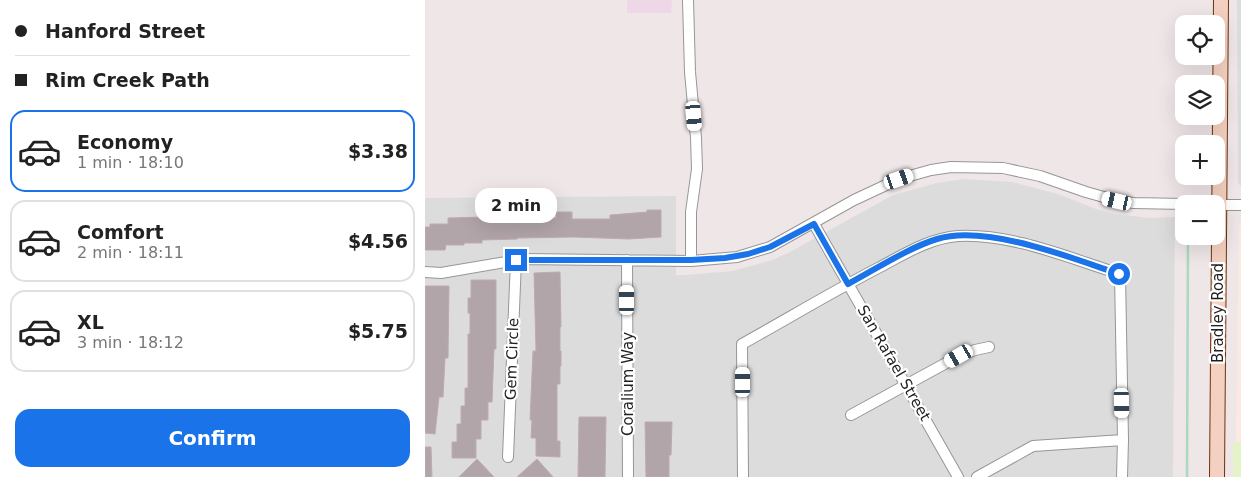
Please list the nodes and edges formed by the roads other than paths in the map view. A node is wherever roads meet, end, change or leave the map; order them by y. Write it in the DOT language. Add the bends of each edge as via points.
graph roads {
  1 [pos="687,0"];
  2 [pos="1221,0"];
  3 [pos="1218,195"];
  4 [pos="1175,204"];
  5 [pos="1225,205"];
  6 [pos="1241,205"];
  7 [pos="814,224"];
  8 [pos="1218,245"];
  9 [pos="516,260"];
  10 [pos="627,260"];
  11 [pos="691,260"];
  12 [pos="425,272"];
  13 [pos="848,284"];
  14 [pos="989,347"];
  15 [pos="907,386"];
  16 [pos="851,415"];
  17 [pos="1123,440"];
  18 [pos="508,457"];
  19 [pos="628,477"];
  20 [pos="743,477"];
  21 [pos="959,477"];
  22 [pos="977,477"];
  23 [pos="1122,477"];
  24 [pos="1217,477"];
  1 -- 11 [label="street" via="697,169 691,212"];
  2 -- 3 [label="street, Bradley Road"];
  4 -- 7 [label="street" via="1117,201 1040,176 1003,168 951,167 899,179"];
  5 -- 6 [label="street"];
  7 -- 11 [label="street" via="759,251"];
  7 -- 13 [label="street, San Rafael Street"];
  8 -- 24 [label="street, Bradley Road"];
  9 -- 10 [label="street"];
  9 -- 12 [label="street" via="441,273"];
  9 -- 18 [label="street, Gem Circle"];
  10 -- 11 [label="street"];
  10 -- 19 [label="street, Coralium Way"];
  13 -- 15 [label="street, San Rafael Street"];
  13 -- 17 [label="street" via="938,238 959,236 995,237 1044,249 1119,274"];
  13 -- 20 [label="street" via="742,344"];
  14 -- 15 [label="street" via="959,356"];
  15 -- 16 [label="street"];
  15 -- 21 [label="street, San Rafael Street"];
  17 -- 22 [label="street" via="1033,446"];
  17 -- 23 [label="street"];
}
